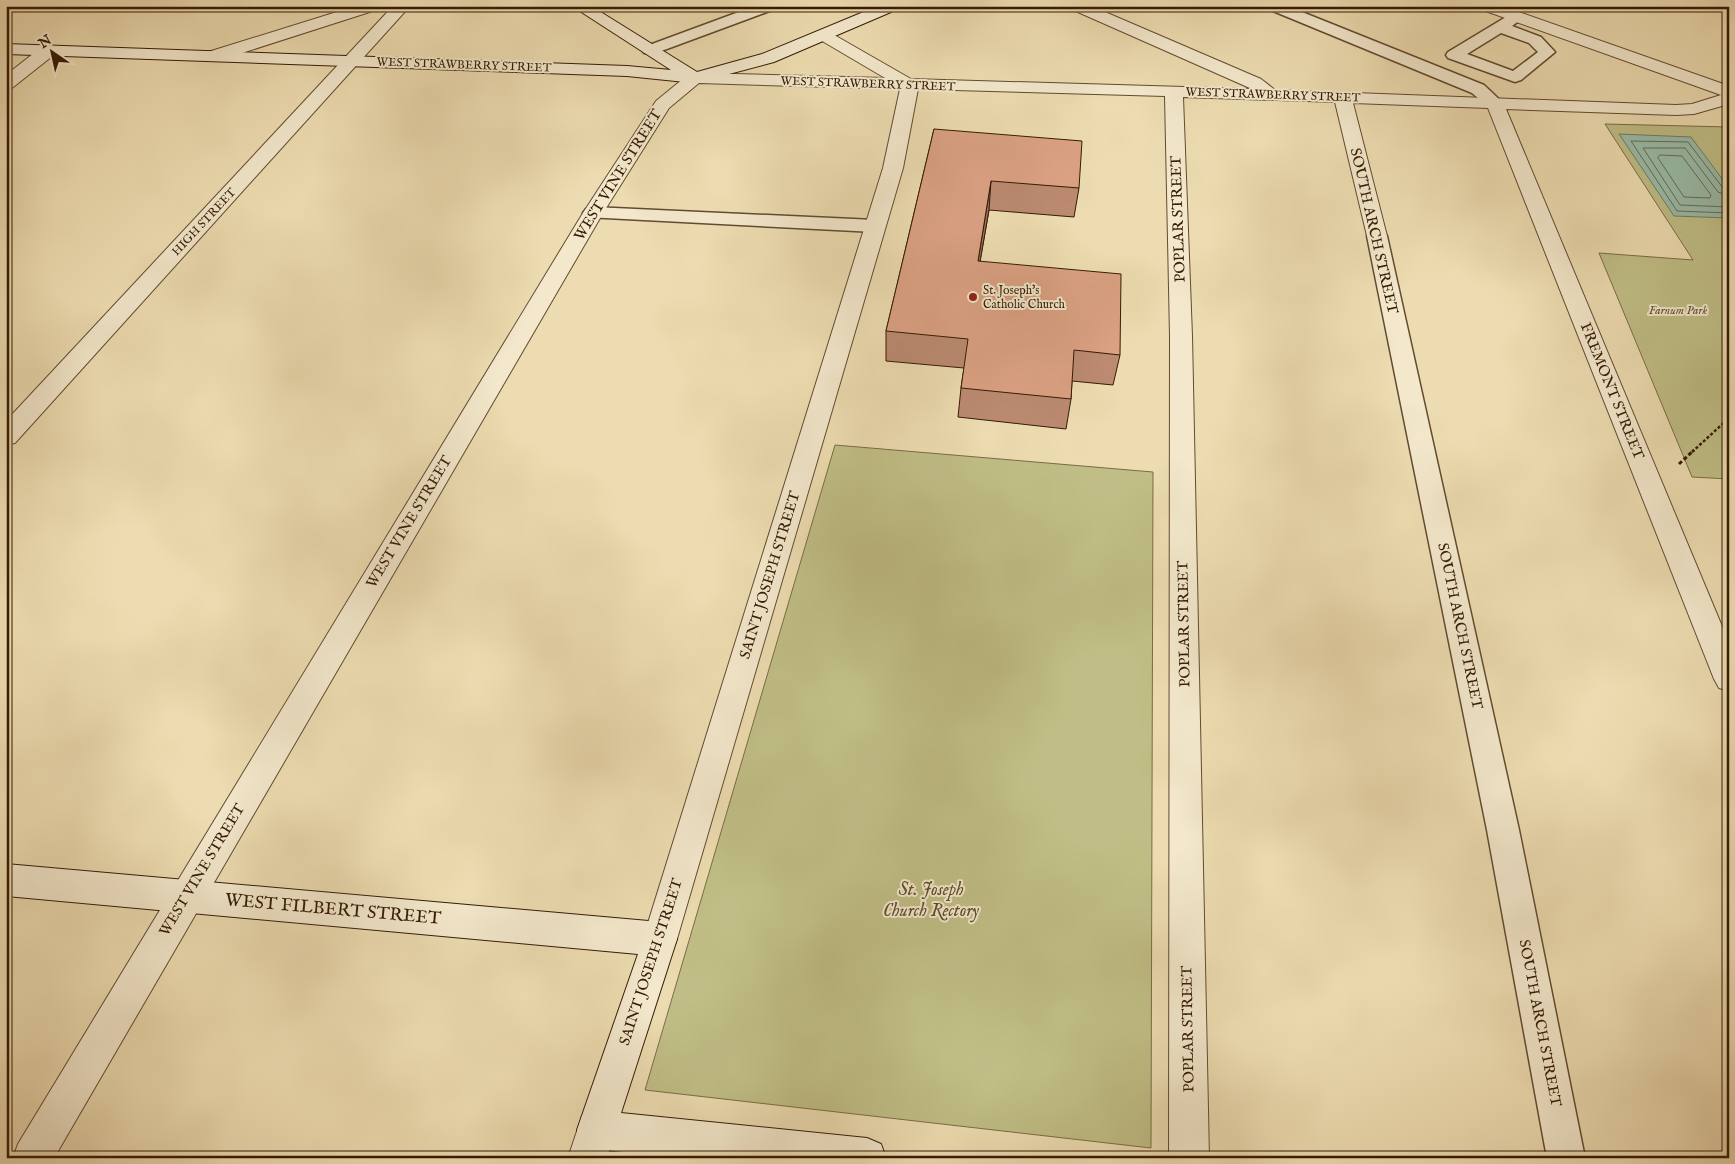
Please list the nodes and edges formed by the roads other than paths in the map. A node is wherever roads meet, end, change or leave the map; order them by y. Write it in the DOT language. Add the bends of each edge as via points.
graph roads {
  1 [pos="373,6"];
  2 [pos="402,6"];
  3 [pos="580,6"];
  4 [pos="770,6"];
  5 [pos="892,6"];
  6 [pos="1077,6"];
  7 [pos="1273,6"];
  8 [pos="1486,6"];
  9 [pos="1516,17"];
  10 [pos="1498,27"];
  11 [pos="823,35"];
  12 [pos="6,49"];
  13 [pos="49,50"];
  14 [pos="650,50"];
  15 [pos="214,56"];
  16 [pos="352,61"];
  17 [pos="696,78"];
  18 [pos="6,84"];
  19 [pos="910,85"];
  20 [pos="1174,91"];
  21 [pos="1729,92"];
  22 [pos="1268,95"];
  23 [pos="1343,97"];
  24 [pos="1729,98"];
  25 [pos="1495,103"];
  26 [pos="593,213"];
  27 [pos="875,226"];
  28 [pos="1377,236"];
  29 [pos="6,437"];
  30 [pos="1729,679"];
  31 [pos="6,880"];
  32 [pos="185,897"];
  33 [pos="660,939"];
  34 [pos="592,1144"];
  35 [pos="32,1158"];
  36 [pos="867,1158"];
  37 [pos="1189,1158"];
  38 [pos="1566,1158"];
  1 -- 15 [label="street"];
  2 -- 16 [label="street, HIGH STREET"];
  3 -- 14 [label="street"];
  4 -- 14 [label="lane"];
  5 -- 11 [label="street, WEST VINE STREET"];
  6 -- 22 [label="street" via="1254,84 1267,91"];
  7 -- 25 [label="lane" via="1478,89"];
  8 -- 9 [label="street"];
  9 -- 10 [label="lane"];
  9 -- 21 [label="street"];
  10 -- 10 [label="lane" via="1454,55 1515,77 1547,52 1535,40"];
  11 -- 17 [label="street, WEST VINE STREET" via="768,58"];
  11 -- 19 [label="street"];
  12 -- 13 [label="street, WEST STRAWBERRY STREET"];
  13 -- 15 [label="street, WEST STRAWBERRY STREET"];
  13 -- 18 [label="street"];
  14 -- 17 [label="street"];
  15 -- 16 [label="street, WEST STRAWBERRY STREET"];
  16 -- 17 [label="street, WEST STRAWBERRY STREET" via="627,71"];
  16 -- 29 [label="street, HIGH STREET"];
  17 -- 19 [label="street, WEST STRAWBERRY STREET"];
  17 -- 26 [label="street, WEST VINE STREET" via="662,105"];
  19 -- 20 [label="street, WEST STRAWBERRY STREET"];
  19 -- 27 [label="street, SAINT JOSEPH STREET" via="893,168"];
  20 -- 22 [label="street, WEST STRAWBERRY STREET"];
  20 -- 37 [label="street, POPLAR STREET" via="1181,336"];
  22 -- 23 [label="street, WEST STRAWBERRY STREET"];
  23 -- 25 [label="street, WEST STRAWBERRY STREET"];
  23 -- 28 [label="street, SOUTH ARCH STREET"];
  24 -- 25 [label="street, WEST STRAWBERRY STREET" via="1694,109 1676,110"];
  25 -- 30 [label="street, FREMONT STREET"];
  26 -- 27 [label="lane"];
  26 -- 32 [label="street, WEST VINE STREET"];
  27 -- 33 [label="street, SAINT JOSEPH STREET"];
  28 -- 38 [label="lane, SOUTH ARCH STREET" via="1501,821"];
  31 -- 32 [label="street, WEST FILBERT STREET"];
  32 -- 33 [label="street, WEST FILBERT STREET"];
  32 -- 35 [label="street, WEST VINE STREET"];
  33 -- 34 [label="street, SAINT JOSEPH STREET"];
  34 -- 36 [label="street"];
}
